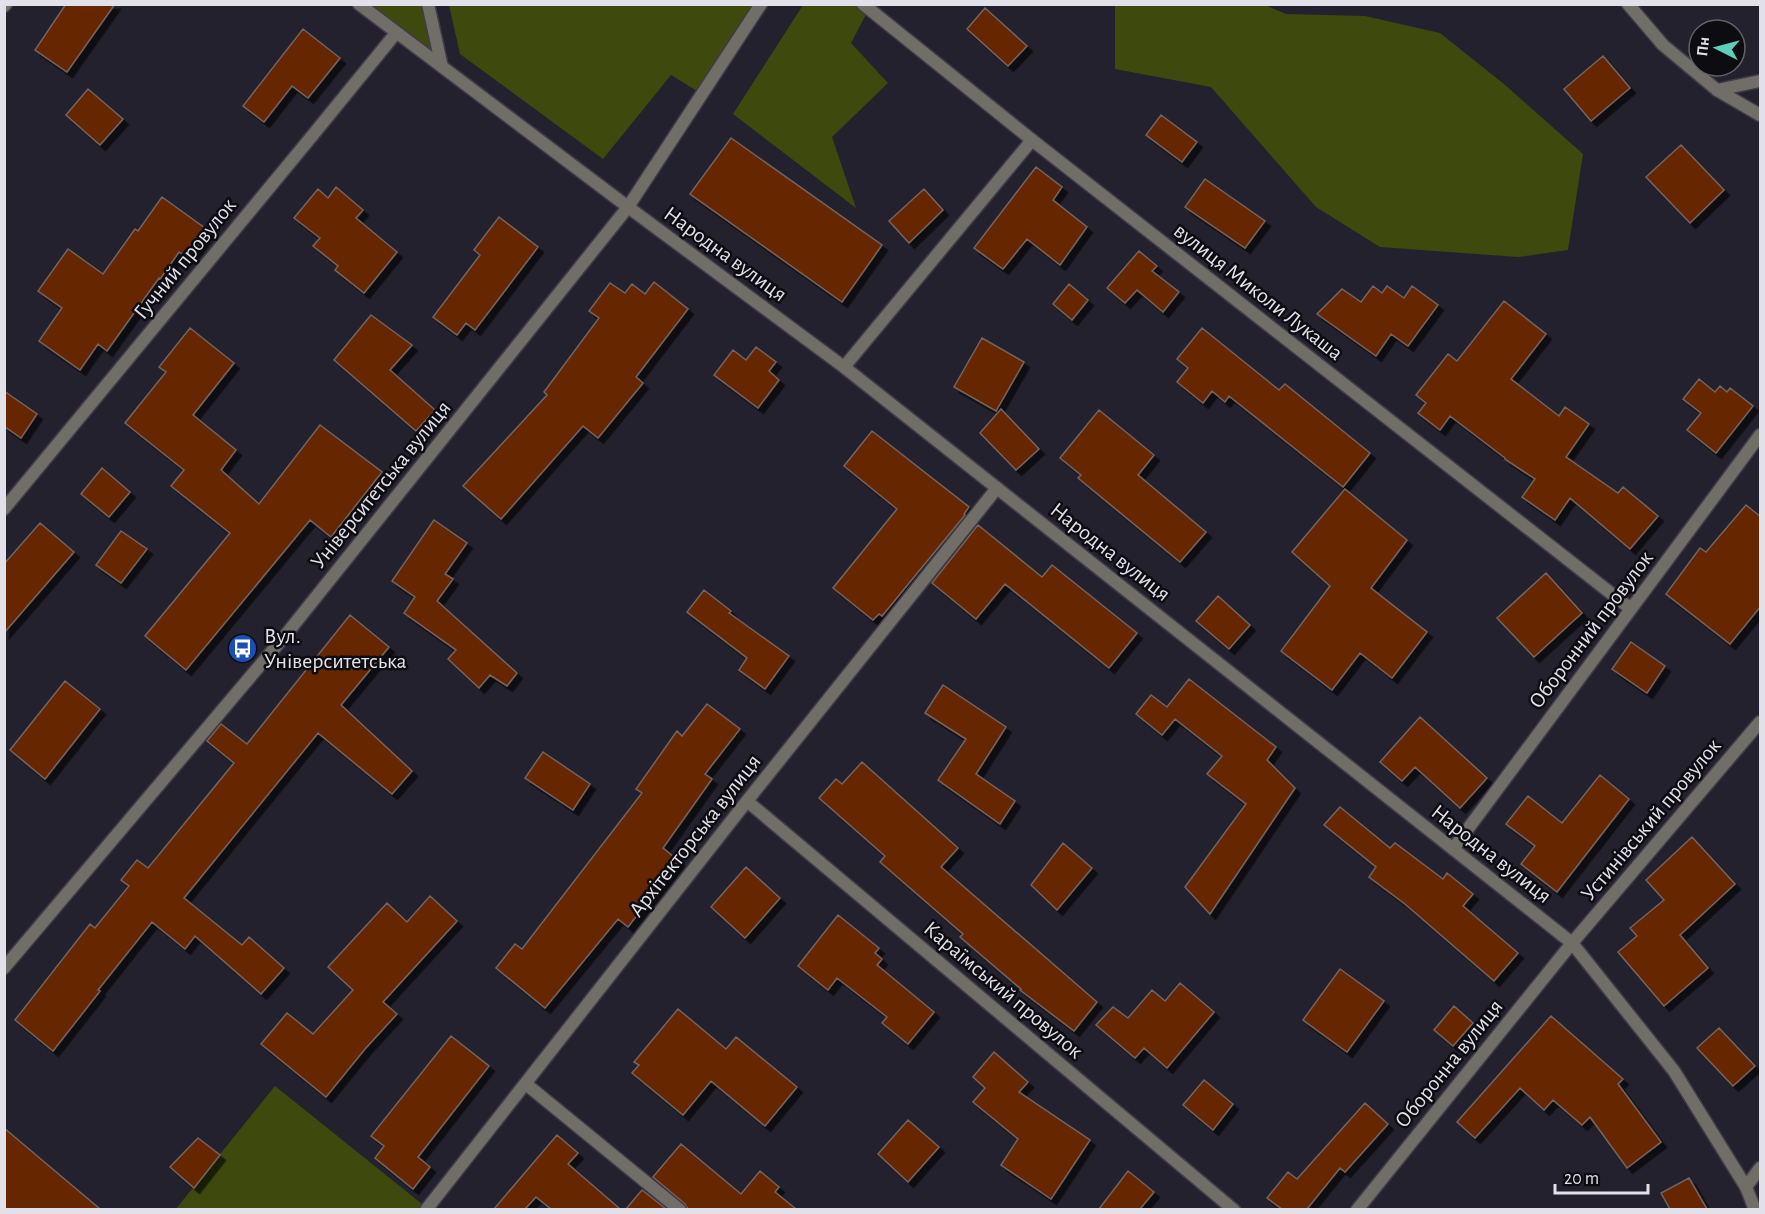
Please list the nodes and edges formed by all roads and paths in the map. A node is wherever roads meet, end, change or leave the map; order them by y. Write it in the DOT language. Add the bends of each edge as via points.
graph roads {
  1 [pos="359,4"];
  2 [pos="428,4"];
  3 [pos="761,4"];
  4 [pos="863,4"];
  5 [pos="1628,4"];
  6 [pos="396,33"];
  7 [pos="442,67"];
  8 [pos="1761,81"];
  9 [pos="1718,90"];
  10 [pos="1761,116"];
  11 [pos="1032,140"];
  12 [pos="628,207"];
  13 [pos="844,367"];
  14 [pos="1761,435"];
  15 [pos="997,488"];
  16 [pos="4,509"];
  17 [pos="1631,609"];
  18 [pos="1761,722"];
  19 [pos="747,801"];
  20 [pos="1453,849"];
  21 [pos="1572,943"];
  22 [pos="4,968"];
  23 [pos="526,1084"];
  24 [pos="1761,1168"];
  25 [pos="1746,1187"];
  26 [pos="426,1209"];
  27 [pos="680,1209"];
  28 [pos="1234,1209"];
  29 [pos="1357,1209"];
  30 [pos="1755,1209"];
  1 -- 6 [label="street, Народна вулиця"];
  2 -- 7 [label="street"];
  3 -- 12 [label="street, Університетська вулиця"];
  4 -- 11 [label="street, вулиця Миколи Лукаша"];
  5 -- 9 [label="street" via="1663,45"];
  6 -- 7 [label="street, Народна вулиця"];
  6 -- 16 [label="street, Гучний провулок"];
  7 -- 12 [label="street, Народна вулиця"];
  8 -- 9 [label="street"];
  9 -- 10 [label="street"];
  11 -- 13 [label="street"];
  11 -- 17 [label="street, вулиця Миколи Лукаша"];
  12 -- 13 [label="street, Народна вулиця"];
  12 -- 22 [label="street, Університетська вулиця" via="284,637"];
  13 -- 15 [label="street, Народна вулиця"];
  14 -- 17 [label="street, Оборонний провулок"];
  15 -- 19 [label="street, Архітекторська вулиця"];
  15 -- 20 [label="street, Народна вулиця"];
  17 -- 20 [label="street, Оборонний провулок"];
  18 -- 21 [label="street, Устинівський провулок"];
  19 -- 23 [label="street, Архітекторська вулиця"];
  19 -- 28 [label="street, Караїмський провулок"];
  20 -- 21 [label="street, Народна вулиця"];
  21 -- 25 [label="street, Народна вулиця" via="1674,1071"];
  21 -- 29 [label="street, Оборонна вулиця"];
  23 -- 26 [label="street, Архітекторська вулиця"];
  23 -- 27 [label="street"];
  24 -- 25 [label="street"];
  25 -- 30 [label="street, Народна вулиця"];
}
